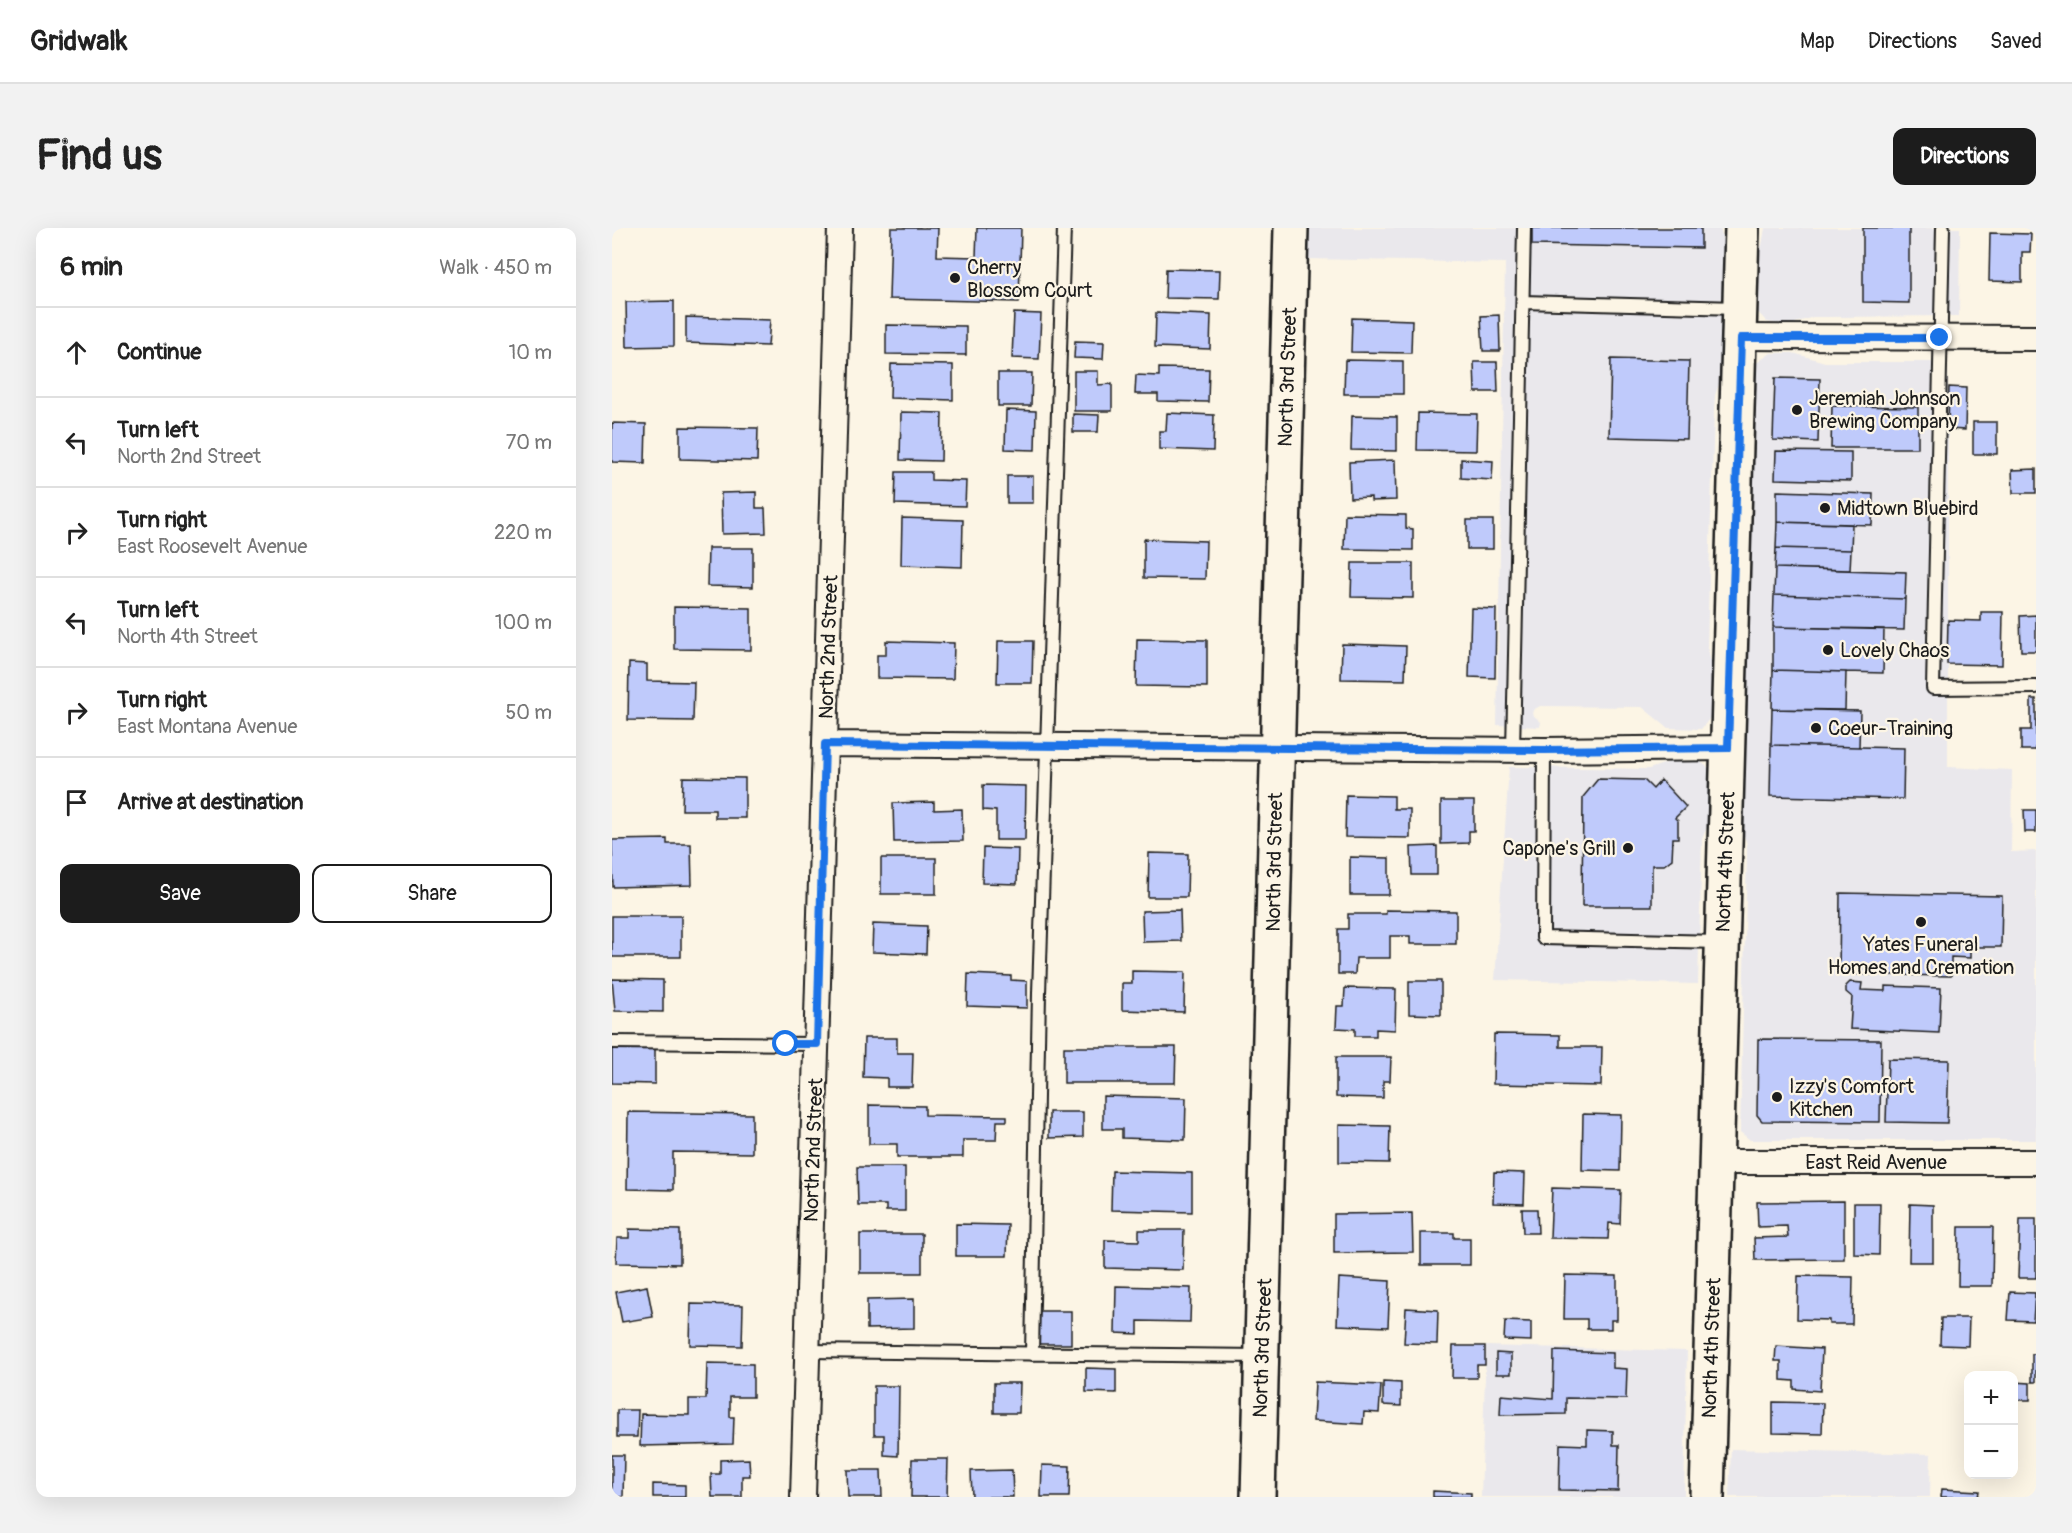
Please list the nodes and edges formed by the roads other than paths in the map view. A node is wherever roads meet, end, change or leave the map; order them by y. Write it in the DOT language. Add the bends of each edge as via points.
graph roads {
  1 [pos="840,228"];
  2 [pos="1064,228"];
  3 [pos="1291,228"];
  4 [pos="1524,228"];
  5 [pos="1743,228"];
  6 [pos="1943,228"];
  7 [pos="1522,302"];
  8 [pos="1741,323"];
  9 [pos="1940,338"];
  10 [pos="2036,338"];
  11 [pos="2036,687"];
  12 [pos="825,744"];
  13 [pos="1047,746"];
  14 [pos="1276,748"];
  15 [pos="1728,748"];
  16 [pos="1513,750"];
  17 [pos="1544,750"];
  18 [pos="1722,941"];
  19 [pos="612,1042"];
  20 [pos="817,1044"];
  21 [pos="1716,1162"];
  22 [pos="2036,1162"];
  23 [pos="807,1351"];
  24 [pos="1032,1353"];
  25 [pos="1262,1356"];
  26 [pos="803,1497"];
  27 [pos="1258,1497"];
  28 [pos="1707,1497"];
  1 -- 12 [label="street, North 2nd Street"];
  2 -- 13 [label="lane"];
  3 -- 14 [label="main road, North 3rd Street"];
  4 -- 7 [label="lane"];
  5 -- 8 [label="main road, North 4th Street"];
  6 -- 9 [label="lane"];
  7 -- 8 [label="lane"];
  7 -- 16 [label="lane"];
  8 -- 9 [label="street"];
  8 -- 15 [label="main road, North 4th Street"];
  9 -- 10 [label="street"];
  9 -- 11 [label="lane" via="1933,688"];
  12 -- 13 [label="street"];
  12 -- 20 [label="street, North 2nd Street"];
  13 -- 14 [label="street"];
  13 -- 24 [label="lane"];
  14 -- 16 [label="street"];
  14 -- 25 [label="main road, North 3rd Street"];
  15 -- 17 [label="street"];
  15 -- 18 [label="main road, North 4th Street"];
  16 -- 17 [label="street"];
  17 -- 18 [label="lane" via="1542,938"];
  18 -- 21 [label="main road, North 4th Street"];
  19 -- 20 [label="lane"];
  20 -- 23 [label="street, North 2nd Street"];
  21 -- 22 [label="street, East Reid Avenue"];
  21 -- 28 [label="main road, North 4th Street"];
  23 -- 24 [label="lane"];
  23 -- 26 [label="street, North 2nd Street"];
  24 -- 25 [label="lane"];
  25 -- 27 [label="main road, North 3rd Street"];
}
